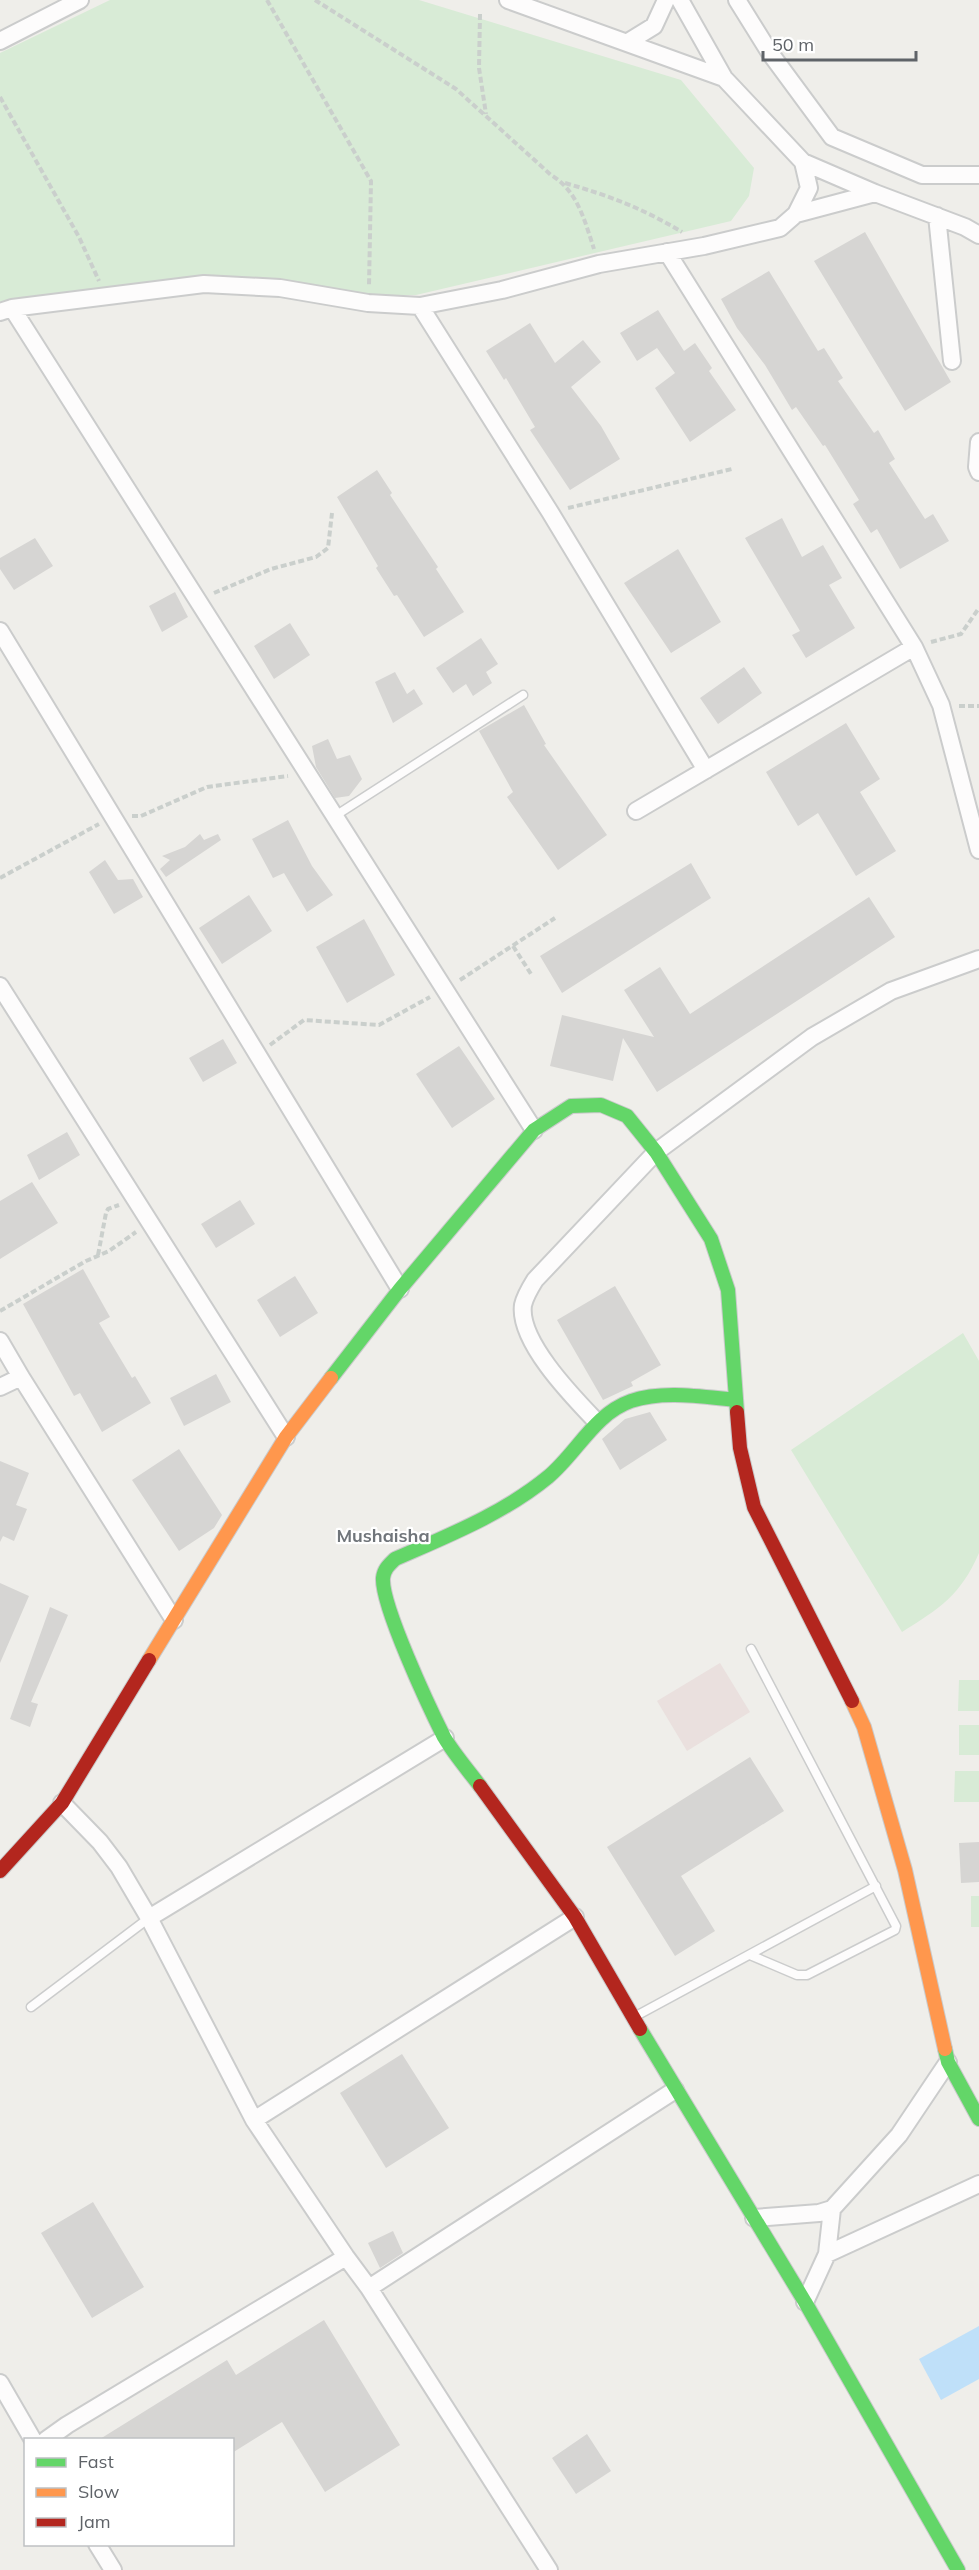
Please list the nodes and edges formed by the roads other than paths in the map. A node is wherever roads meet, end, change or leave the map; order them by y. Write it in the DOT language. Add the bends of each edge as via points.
graph roads {
  1 [pos="80,0"];
  2 [pos="508,0"];
  3 [pos="666,0"];
  4 [pos="680,0"];
  5 [pos="737,0"];
  6 [pos="0,41"];
  7 [pos="628,42"];
  8 [pos="724,78"];
  9 [pos="802,162"];
  10 [pos="979,175"];
  11 [pos="874,193"];
  12 [pos="796,214"];
  13 [pos="937,216"];
  14 [pos="974,228"];
  15 [pos="667,252"];
  16 [pos="420,306"];
  17 [pos="6,310"];
  18 [pos="952,361"];
  19 [pos="979,442"];
  20 [pos="979,471"];
  21 [pos="0,631"];
  22 [pos="914,647"];
  23 [pos="523,695"];
  24 [pos="706,770"];
  25 [pos="636,811"];
  26 [pos="335,816"];
  27 [pos="979,850"];
  28 [pos="979,959"];
  29 [pos="0,986"];
  30 [pos="534,1130"];
  31 [pos="656,1152"];
  32 [pos="400,1289"];
  33 [pos="0,1341"];
  34 [pos="21,1377"];
  35 [pos="0,1388"];
  36 [pos="736,1400"];
  37 [pos="596,1421"];
  38 [pos="286,1437"];
  39 [pos="174,1620"];
  40 [pos="751,1649"];
  41 [pos="445,1738"];
  42 [pos="62,1803"];
  43 [pos="0,1871"];
  44 [pos="876,1886"];
  45 [pos="575,1917"];
  46 [pos="148,1918"];
  47 [pos="750,1955"];
  48 [pos="31,2007"];
  49 [pos="632,2019"];
  50 [pos="948,2062"];
  51 [pos="675,2090"];
  52 [pos="979,2119"];
  53 [pos="254,2120"];
  54 [pos="979,2184"];
  55 [pos="832,2209"];
  56 [pos="754,2218"];
  57 [pos="827,2254"];
  58 [pos="346,2257"];
  59 [pos="369,2288"];
  60 [pos="806,2302"];
  61 [pos="0,2383"];
  62 [pos="32,2438"];
  63 [pos="48,2438"];
  64 [pos="98,2546"];
  65 [pos="112,2570"];
  66 [pos="549,2570"];
  67 [pos="958,2570"];
  1 -- 6 [label="street"];
  2 -- 7 [label="street"];
  3 -- 7 [label="street" via="654,26"];
  4 -- 8 [label="street"];
  5 -- 10 [label="street" via="770,53 832,137 922,175"];
  7 -- 8 [label="street"];
  8 -- 9 [label="street"];
  9 -- 11 [label="street"];
  9 -- 12 [label="street" via="809,188"];
  11 -- 12 [label="street"];
  11 -- 13 [label="street"];
  12 -- 15 [label="street" via="780,228"];
  13 -- 14 [label="street"];
  13 -- 18 [label="street"];
  15 -- 16 [label="street"];
  15 -- 22 [label="street"];
  16 -- 17 [label="street" via="368,303 280,288 204,284"];
  16 -- 24 [label="street"];
  17 -- 26 [label="street" via="199,600"];
  19 -- 20 [label="street"];
  21 -- 32 [label="street"];
  22 -- 24 [label="street"];
  22 -- 27 [label="street" via="941,705"];
  23 -- 26 [label="lane"];
  24 -- 25 [label="street"];
  26 -- 30 [label="street"];
  28 -- 31 [label="street" via="891,991 812,1036"];
  29 -- 38 [label="street"];
  30 -- 31 [label="street" via="571,1106 601,1105 627,1116"];
  30 -- 32 [label="street"];
  31 -- 36 [label="street" via="711,1239 728,1290"];
  31 -- 37 [label="street" via="535,1280 523,1306 529,1335 568,1391"];
  32 -- 38 [label="street"];
  33 -- 34 [label="street"];
  34 -- 35 [label="street"];
  34 -- 39 [label="street"];
  36 -- 37 [label="street" via="685,1397 630,1401"];
  36 -- 50 [label="street" via="740,1448 754,1507 864,1727 905,1870"];
  37 -- 41 [label="street" via="576,1449 548,1476 512,1501 395,1559 386,1568 384,1595"];
  38 -- 39 [label="street"];
  39 -- 42 [label="street"];
  40 -- 44 [label="lane"];
  41 -- 45 [label="street"];
  41 -- 46 [label="street"];
  42 -- 43 [label="street"];
  42 -- 46 [label="street" via="119,1867"];
  44 -- 47 [label="lane"];
  44 -- 47 [label="lane" via="896,1922 895,1930 807,1975 797,1975"];
  45 -- 49 [label="street"];
  45 -- 53 [label="street"];
  46 -- 48 [label="lane"];
  46 -- 53 [label="street"];
  47 -- 49 [label="lane"];
  49 -- 51 [label="street"];
  50 -- 52 [label="street"];
  50 -- 55 [label="street" via="899,2135"];
  51 -- 56 [label="street"];
  51 -- 59 [label="street"];
  53 -- 58 [label="street"];
  54 -- 57 [label="street"];
  55 -- 56 [label="street"];
  55 -- 57 [label="street"];
  56 -- 60 [label="street"];
  57 -- 60 [label="street"];
  58 -- 59 [label="street"];
  58 -- 63 [label="street"];
  59 -- 66 [label="street"];
  60 -- 67 [label="street"];
  61 -- 62 [label="street"];
  64 -- 65 [label="street"];
}
